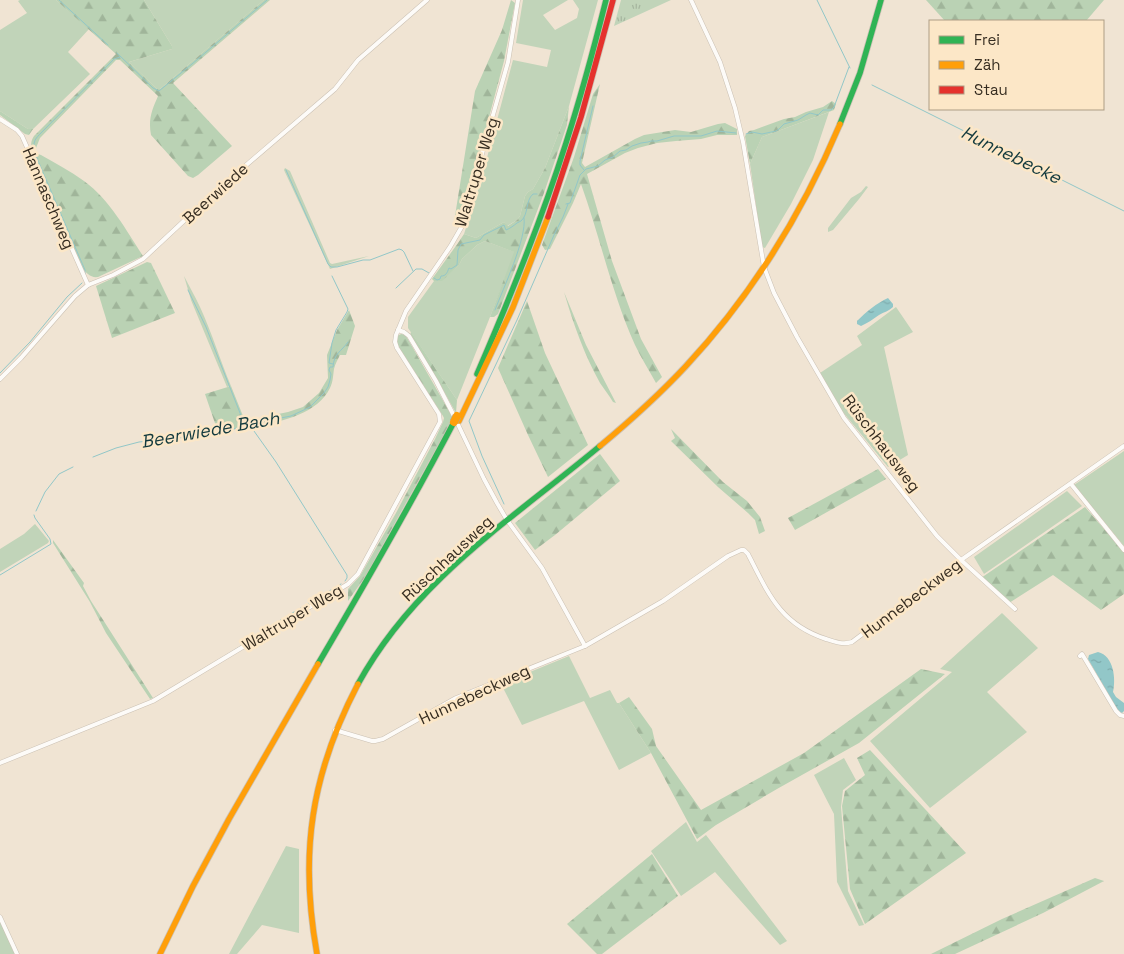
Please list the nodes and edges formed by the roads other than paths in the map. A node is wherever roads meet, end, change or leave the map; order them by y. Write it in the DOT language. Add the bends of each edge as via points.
graph roads {
  1 [pos="427,0"];
  2 [pos="518,0"];
  3 [pos="606,0"];
  4 [pos="613,0"];
  5 [pos="691,0"];
  6 [pos="881,0"];
  7 [pos="0,119"];
  8 [pos="764,267"];
  9 [pos="88,285"];
  10 [pos="398,330"];
  11 [pos="0,378"];
  12 [pos="457,422"];
  13 [pos="1124,446"];
  14 [pos="1071,484"];
  15 [pos="507,520"];
  16 [pos="1124,550"];
  17 [pos="961,560"];
  18 [pos="1015,609"];
  19 [pos="585,646"];
  20 [pos="1080,656"];
  21 [pos="1124,716"];
  22 [pos="335,730"];
  23 [pos="0,764"];
  24 [pos="0,917"];
  25 [pos="17,954"];
  26 [pos="160,954"];
  27 [pos="164,954"];
  28 [pos="316,954"];
  1 -- 9 [label="street, Beerwiede" via="358,60 335,89 216,191 143,259"];
  2 -- 10 [label="street, Waltruper Weg" via="508,62 461,228 406,311"];
  3 -- 12 [label="main road" via="578,106 546,204"];
  4 -- 12 [label="main road" via="584,106 548,216 512,309"];
  5 -- 8 [label="street, Rüschhausweg" via="720,62 735,108"];
  6 -- 8 [label="main road, Rüschhausweg" via="856,82 832,142 797,212"];
  7 -- 9 [label="street, Hannaschweg" via="22,136"];
  8 -- 15 [label="main road, Rüschhausweg" via="707,342 648,405"];
  8 -- 17 [label="street, Rüschhausweg" via="796,337 844,418 937,536"];
  9 -- 11 [label="street, Beerwiede" via="70,300"];
  10 -- 15 [label="street" via="409,336 436,380"];
  10 -- 23 [label="street, Waltruper Weg" via="396,345 440,420 353,579 153,701"];
  12 -- 26 [label="main road" via="236,807"];
  12 -- 27 [label="main road" via="395,541 238,810"];
  13 -- 14 [label="street, Hunnebeckweg"];
  14 -- 16 [label="street"];
  14 -- 17 [label="street, Hunnebeckweg"];
  15 -- 19 [label="street" via="542,568"];
  15 -- 22 [label="main road, Rüschhausweg" via="445,574 402,619 367,667"];
  17 -- 18 [label="street, Rüschhausweg"];
  17 -- 19 [label="street, Hunnebeckweg" via="856,640 844,644 811,633 785,615 768,593 748,554 741,550 663,601"];
  19 -- 22 [label="street, Hunnebeckweg" via="452,701 379,741"];
  20 -- 21 [label="street" via="1082,654 1116,711"];
  22 -- 28 [label="main road, Rüschhausweg" via="319,782 310,843 309,888"];
  24 -- 25 [label="street"];
}
